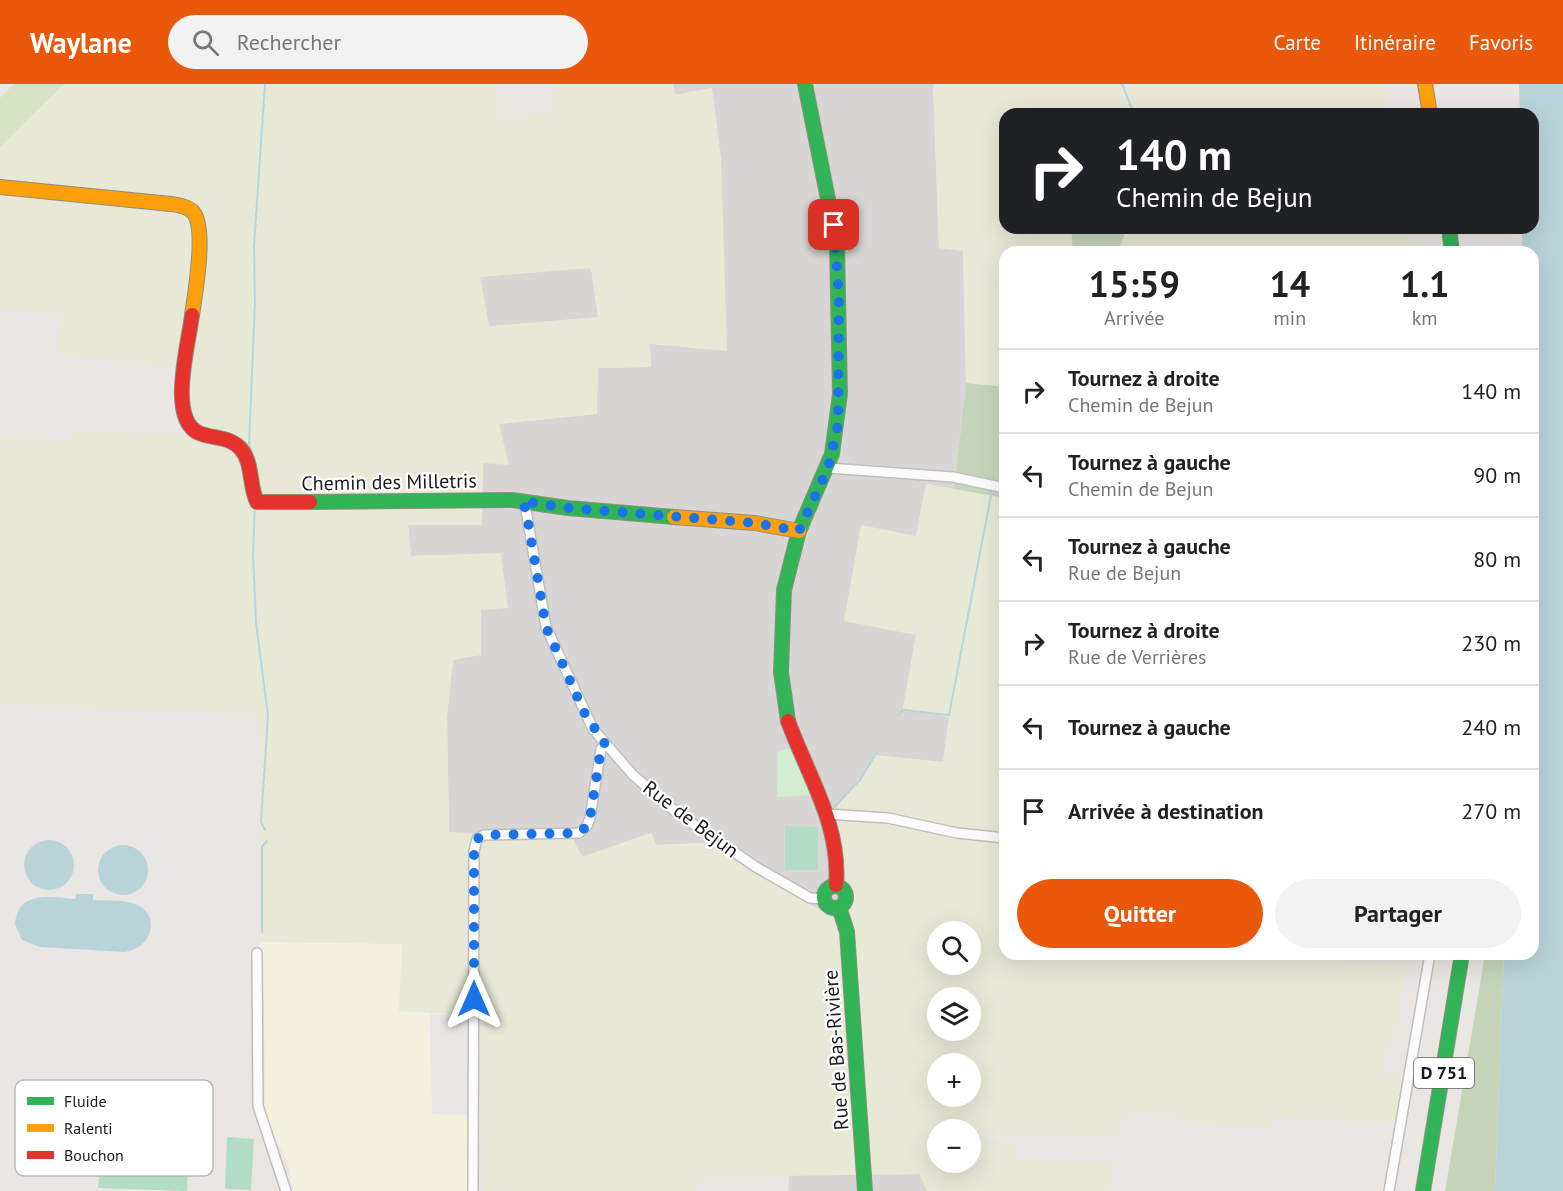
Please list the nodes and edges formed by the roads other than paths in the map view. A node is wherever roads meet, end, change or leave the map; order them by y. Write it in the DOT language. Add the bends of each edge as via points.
graph roads {
  1 [pos="805,84"];
  2 [pos="1425,84"];
  3 [pos="1429,108"];
  4 [pos="0,186"];
  5 [pos="828,468"];
  6 [pos="999,487"];
  7 [pos="522,501"];
  8 [pos="799,531"];
  9 [pos="605,744"];
  10 [pos="827,814"];
  11 [pos="999,837"];
  12 [pos="836,885"];
  13 [pos="824,899"];
  14 [pos="839,907"];
  15 [pos="257,953"];
  16 [pos="1429,960"];
  17 [pos="1461,960"];
  18 [pos="286,1191"];
  19 [pos="473,1191"];
  20 [pos="865,1191"];
  21 [pos="1389,1191"];
  22 [pos="1423,1191"];
  1 -- 5 [label="street" via="837,246 838,425"];
  2 -- 3 [label="street"];
  4 -- 7 [label="street, Chemin des Milletris" via="171,204 187,207 195,216 199,226 197,262 181,409 192,431 225,439 245,453 249,461 249,488 257,502"];
  5 -- 6 [label="street" via="953,477"];
  5 -- 8 [label="street"];
  7 -- 8 [label="street, Chemin des Milletris" via="755,523"];
  7 -- 9 [label="street, Rue de Bejun" via="546,627 593,729"];
  8 -- 10 [label="street" via="788,572 781,672 785,710 800,756"];
  9 -- 13 [label="street, Rue de Bejun" via="650,791 712,838 810,898"];
  9 -- 19 [label="street" via="590,818 579,833 484,835 477,839"];
  10 -- 11 [label="street" via="888,818"];
  10 -- 12 [label="street" via="838,857"];
  12 -- 13 [label="street" via="826,890"];
  12 -- 14 [label="street" via="846,897"];
  13 -- 14 [label="street" via="832,908"];
  14 -- 20 [label="street, Rue de Bas-Rivière" via="847,932"];
  15 -- 18 [label="street" via="258,1106"];
  16 -- 21 [label="street"];
  17 -- 22 [label="street, D 751"];
}
